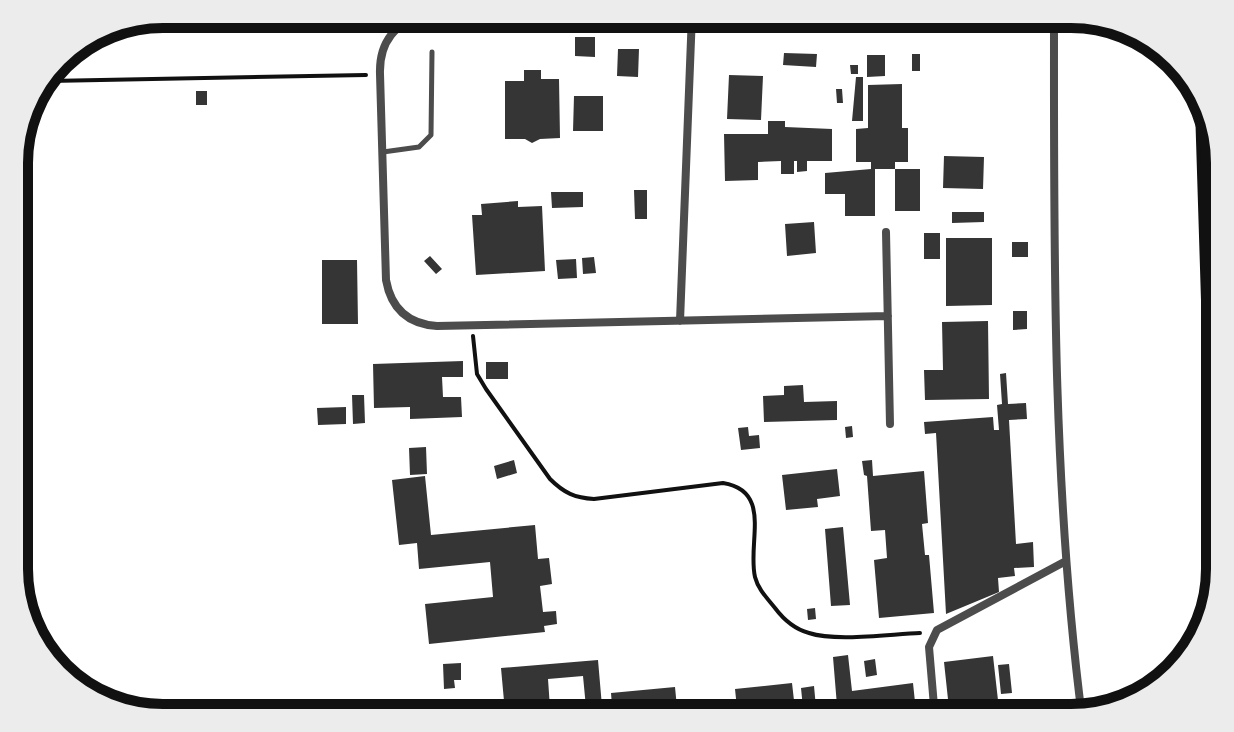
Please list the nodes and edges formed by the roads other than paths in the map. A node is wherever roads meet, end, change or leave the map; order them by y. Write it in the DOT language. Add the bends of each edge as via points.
graph roads {
  1 [pos="397,28"];
  2 [pos="691,28"];
  3 [pos="1054,28"];
  4 [pos="432,52"];
  5 [pos="1205,150"];
  6 [pos="382,152"];
  7 [pos="1206,172"];
  8 [pos="886,232"];
  9 [pos="888,316"];
  10 [pos="680,321"];
  11 [pos="890,424"];
  12 [pos="1066,561"];
  13 [pos="934,704"];
  14 [pos="1081,704"];
  1 -- 6 [label="street" via="381,52"];
  2 -- 10 [label="street"];
  3 -- 12 [label="street" via="1054,319"];
  4 -- 6 [label="lane" via="431,135 419,147"];
  5 -- 7 [label="highway"];
  6 -- 10 [label="street" via="386,280 402,314 424,326"];
  8 -- 9 [label="street"];
  9 -- 10 [label="street"];
  9 -- 11 [label="street"];
  12 -- 13 [label="street" via="935,633 929,647"];
  12 -- 14 [label="street"];
}
